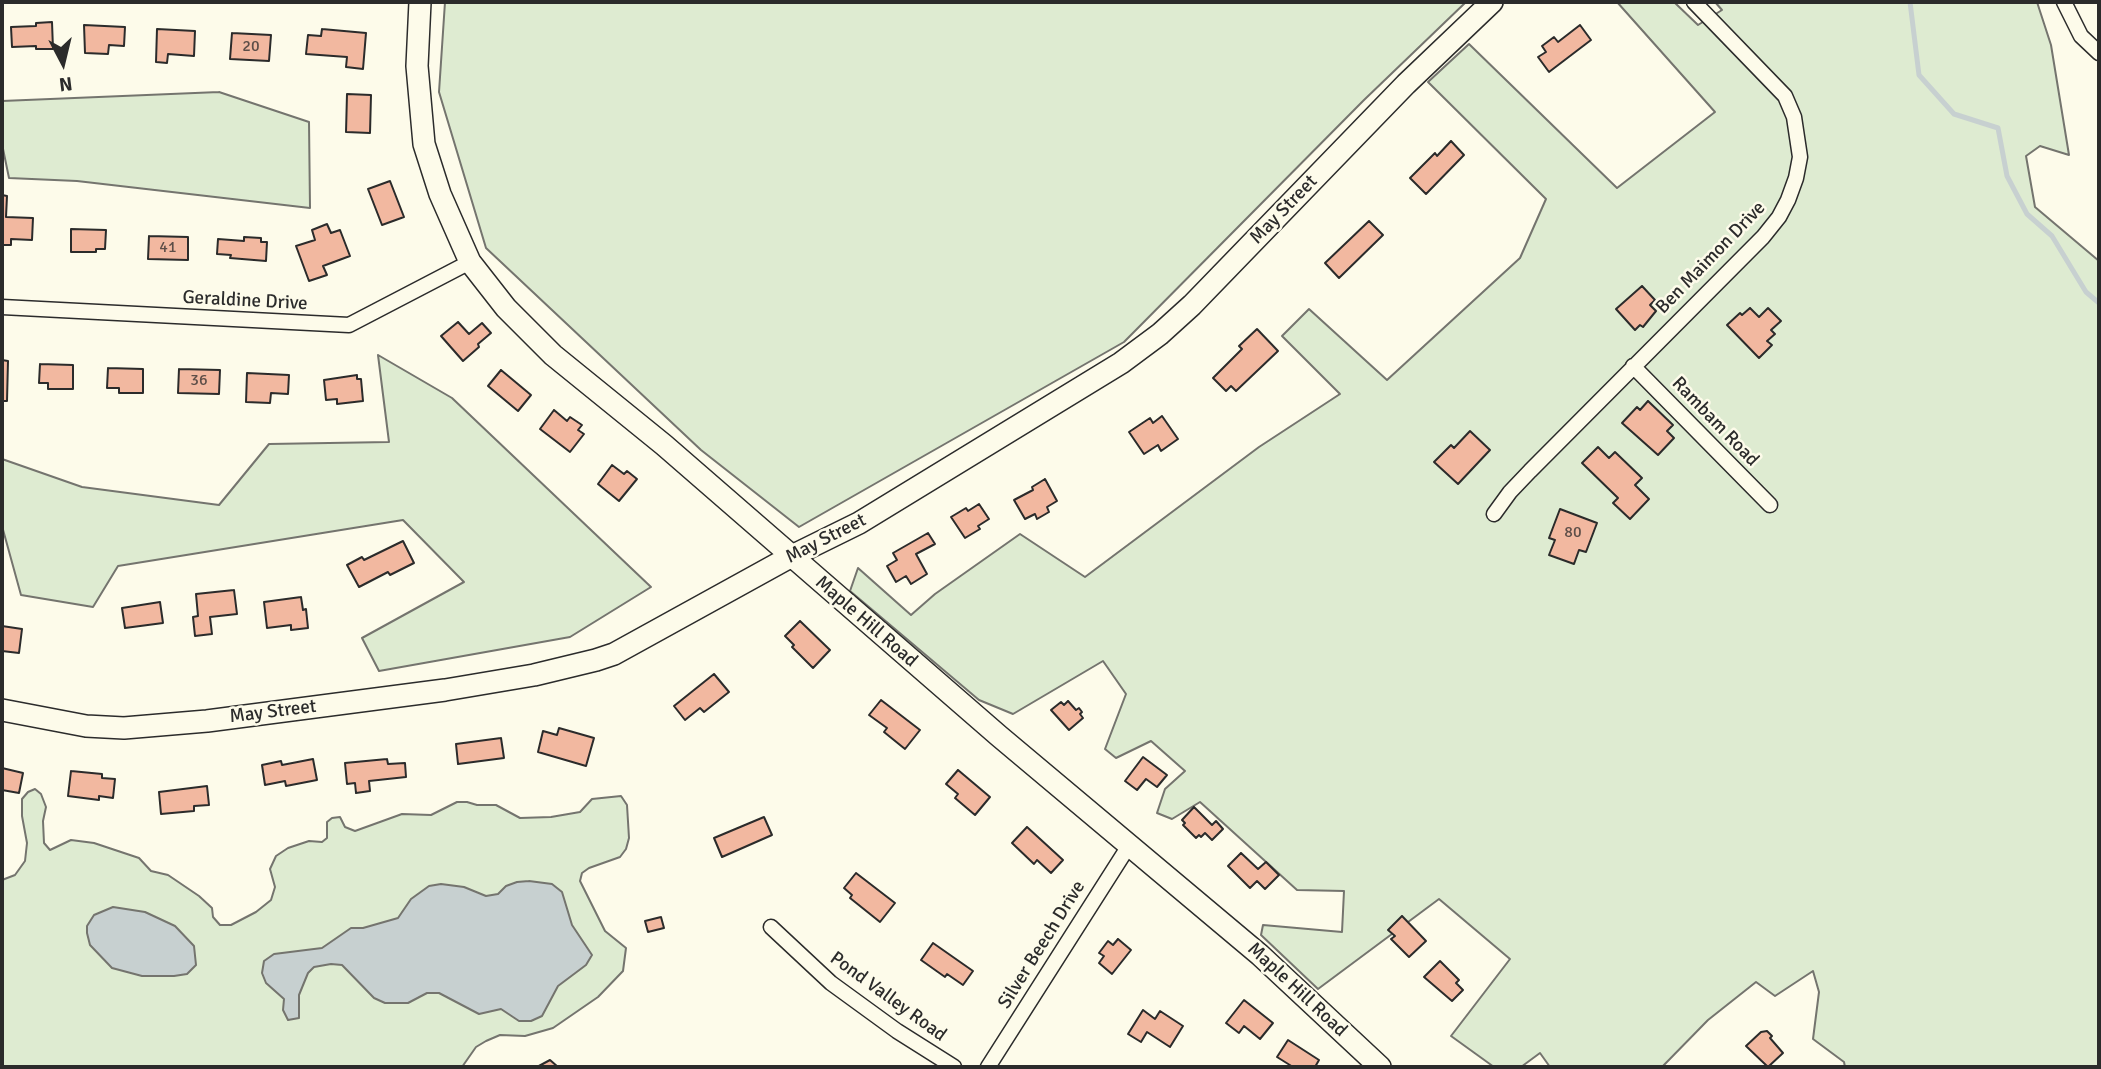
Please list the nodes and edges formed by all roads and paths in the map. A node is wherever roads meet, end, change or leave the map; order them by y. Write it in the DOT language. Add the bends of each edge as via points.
graph roads {
  1 [pos="420,2"];
  2 [pos="1492,2"];
  3 [pos="1694,2"];
  4 [pos="2064,2"];
  5 [pos="2099,53"];
  6 [pos="470,262"];
  7 [pos="2,307"];
  8 [pos="1633,366"];
  9 [pos="1770,505"];
  10 [pos="1494,514"];
  11 [pos="790,557"];
  12 [pos="2,710"];
  13 [pos="1130,844"];
  14 [pos="771,927"];
  15 [pos="1376,1066"];
  16 [pos="954,1067"];
  17 [pos="988,1067"];
  1 -- 6 [label="street, Maple Hill Road" via="417,66 424,144"];
  2 -- 11 [label="street, May Street" via="1160,334 923,486"];
  3 -- 8 [label="street, Ben Maimon Drive" via="1785,96 1794,117 1800,157 1779,216 1763,237"];
  4 -- 5 [label="street" via="2081,36"];
  6 -- 7 [label="street, Geraldine Drive" via="349,326"];
  6 -- 11 [label="street, Maple Hill Road" via="506,308 553,355"];
  8 -- 9 [label="street, Rambam Road"];
  8 -- 10 [label="street, Ben Maimon Drive"];
  11 -- 12 [label="street, May Street" via="614,654 534,675 207,721 141,726 86,726"];
  11 -- 13 [label="street, Maple Hill Road"];
  13 -- 15 [label="street, Maple Hill Road" via="1260,954"];
  13 -- 17 [label="street, Silver Beech Drive"];
  14 -- 16 [label="street, Pond Valley Road" via="831,984"];
}
